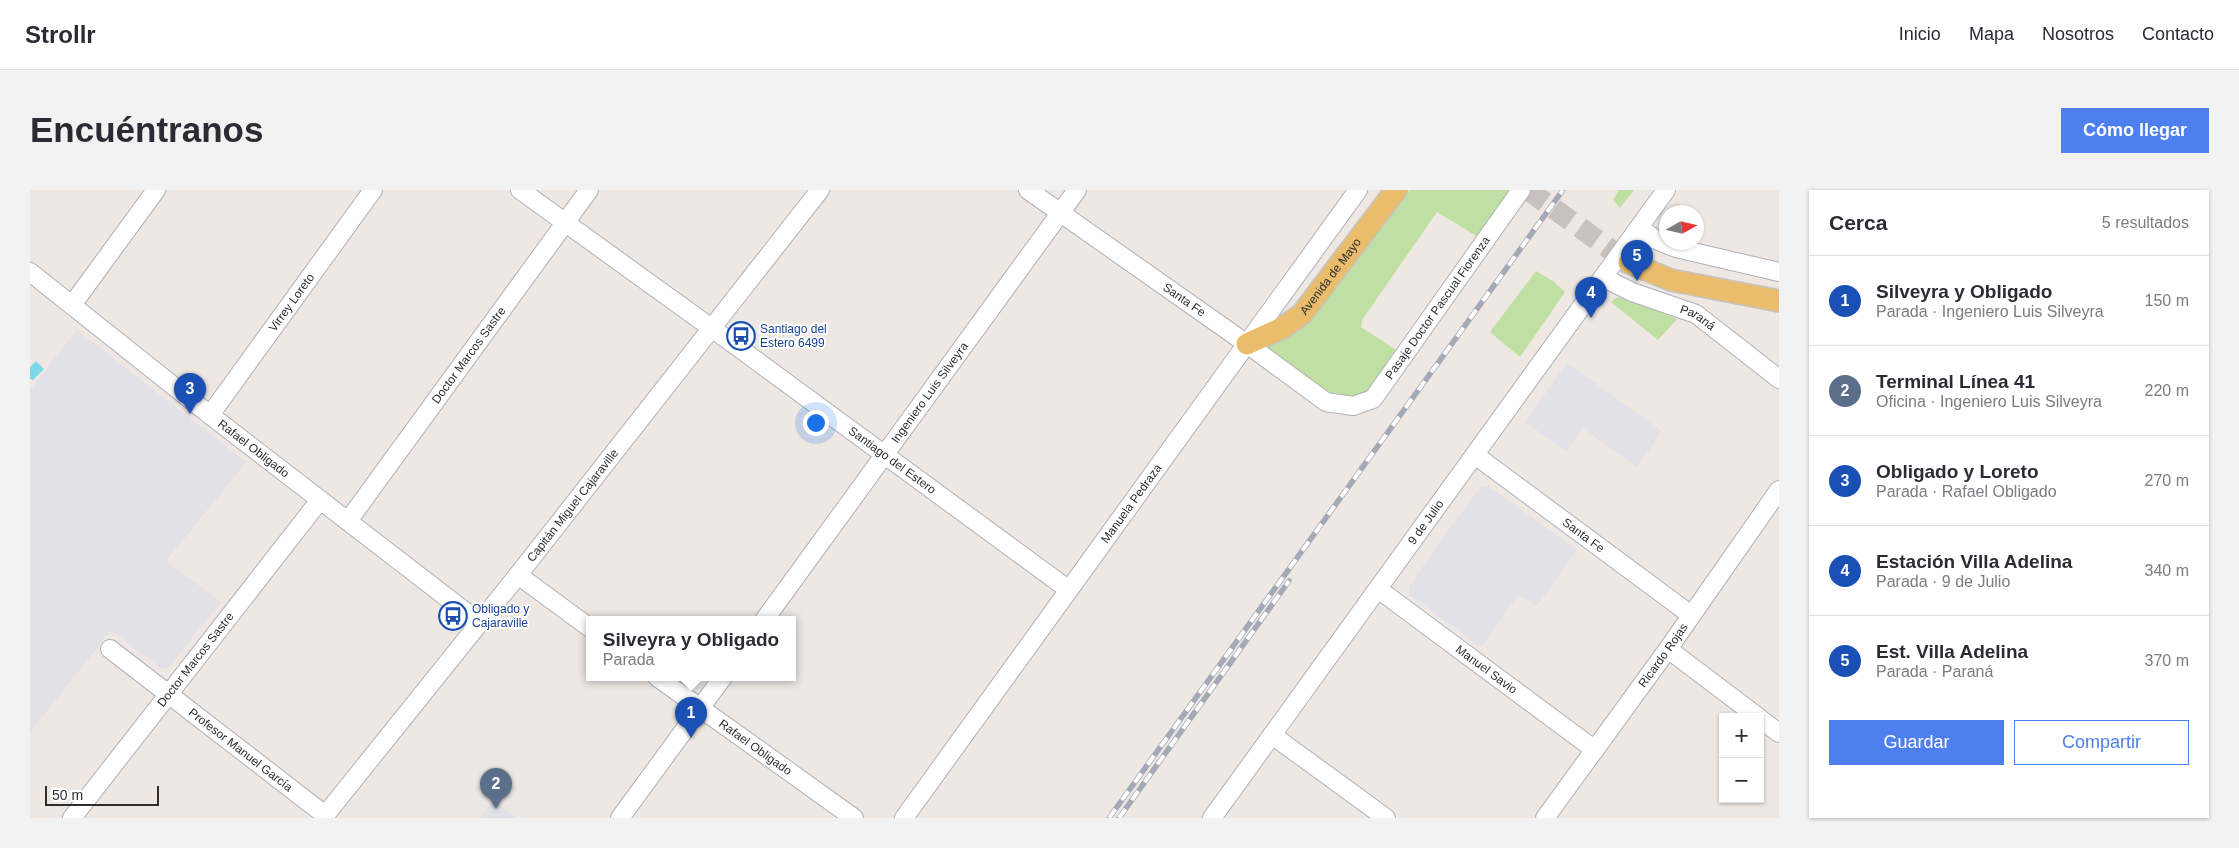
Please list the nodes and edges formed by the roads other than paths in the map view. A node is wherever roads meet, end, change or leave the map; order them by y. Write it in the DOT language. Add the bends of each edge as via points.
graph roads {
  1 [pos="156,190"];
  2 [pos="373,190"];
  3 [pos="520,190"];
  4 [pos="589,190"];
  5 [pos="820,190"];
  6 [pos="1028,190"];
  7 [pos="1077,190"];
  8 [pos="1358,190"];
  9 [pos="1396,190"];
  10 [pos="1521,190"];
  11 [pos="1666,190"];
  12 [pos="1060,213"];
  13 [pos="565,222"];
  14 [pos="1640,228"];
  15 [pos="30,272"];
  16 [pos="1779,272"];
  17 [pos="1604,278"];
  18 [pos="1779,287"];
  19 [pos="1779,301"];
  20 [pos="72,305"];
  21 [pos="712,329"];
  22 [pos="1247,344"];
  23 [pos="1779,379"];
  24 [pos="1342,405"];
  25 [pos="210,415"];
  26 [pos="885,455"];
  27 [pos="1475,455"];
  28 [pos="1779,490"];
  29 [pos="320,500"];
  30 [pos="348,521"];
  31 [pos="518,575"];
  32 [pos="1378,589"];
  33 [pos="1069,590"];
  34 [pos="1691,615"];
  35 [pos="767,616"];
  36 [pos="480,623"];
  37 [pos="586,625"];
  38 [pos="110,649"];
  39 [pos="1668,649"];
  40 [pos="663,681"];
  41 [pos="720,681"];
  42 [pos="168,695"];
  43 [pos="700,708"];
  44 [pos="1752,713"];
  45 [pos="1764,722"];
  46 [pos="1779,733"];
  47 [pos="1272,735"];
  48 [pos="1595,750"];
  49 [pos="324,817"];
  50 [pos="72,818"];
  51 [pos="620,818"];
  52 [pos="854,818"];
  53 [pos="904,818"];
  54 [pos="1212,818"];
  55 [pos="1386,818"];
  56 [pos="1545,818"];
  1 -- 20 [label="street"];
  2 -- 25 [label="street, Virrey Loreto"];
  3 -- 13 [label="street, Santiago del Estero"];
  4 -- 13 [label="street, Doctor Marcos Sastre"];
  5 -- 21 [label="street, Capitán Miguel Cajaraville"];
  6 -- 12 [label="street, Santa Fe"];
  7 -- 12 [label="street, Ingeniero Luis Silveyra"];
  8 -- 22 [label="street, Manuela Pedraza"];
  9 -- 22 [label="main road, Avenida de Mayo" via="1302,314 1282,328"];
  10 -- 24 [label="street, Pasaje Doctor Pascual Fiorenza" via="1373,399 1353,406"];
  11 -- 14 [label="street, 9 de Julio"];
  12 -- 22 [label="street, Santa Fe"];
  12 -- 26 [label="street, Ingeniero Luis Silveyra"];
  13 -- 21 [label="street, Santiago del Estero"];
  13 -- 30 [label="street, Doctor Marcos Sastre"];
  14 -- 16 [label="street" via="1656,240 1676,248"];
  14 -- 17 [label="street, 9 de Julio"];
  15 -- 20 [label="street, Rafael Obligado"];
  17 -- 23 [label="street, Paraná" via="1632,292 1696,314"];
  17 -- 27 [label="street, 9 de Julio"];
  18 -- 19 [label="main road" via="1633,257 1671,280"];
  20 -- 25 [label="street, Rafael Obligado"];
  21 -- 26 [label="street, Santiago del Estero"];
  21 -- 31 [label="street, Capitán Miguel Cajaraville"];
  22 -- 24 [label="street, Santa Fe" via="1326,402"];
  22 -- 33 [label="street, Manuela Pedraza"];
  25 -- 29 [label="street, Rafael Obligado"];
  26 -- 33 [label="street, Santiago del Estero"];
  26 -- 35 [label="street, Ingeniero Luis Silveyra"];
  27 -- 32 [label="street, 9 de Julio"];
  27 -- 34 [label="street, Santa Fe"];
  28 -- 34 [label="street, Ricardo Rojas"];
  29 -- 30 [label="street, Rafael Obligado"];
  29 -- 42 [label="street, Doctor Marcos Sastre"];
  30 -- 36 [label="street, Rafael Obligado"];
  31 -- 36 [label="street, Capitán Miguel Cajaraville"];
  31 -- 37 [label="street"];
  32 -- 47 [label="street, 9 de Julio"];
  32 -- 48 [label="street, Manuel Savio"];
  33 -- 53 [label="street, Manuela Pedraza"];
  34 -- 39 [label="street, Ricardo Rojas"];
  36 -- 49 [label="street, Capitán Miguel Cajaraville"];
  38 -- 42 [label="street, Profesor Manuel García"];
  39 -- 44 [label="street"];
  39 -- 48 [label="street, Ricardo Rojas"];
  40 -- 43 [label="street, Rafael Obligado"];
  41 -- 43 [label="street"];
  42 -- 49 [label="street, Profesor Manuel García"];
  42 -- 50 [label="street, Doctor Marcos Sastre"];
  43 -- 51 [label="street"];
  43 -- 52 [label="street, Rafael Obligado"];
  45 -- 46 [label="street"];
  47 -- 54 [label="street, 9 de Julio"];
  47 -- 55 [label="street"];
  48 -- 56 [label="street, Ricardo Rojas"];
}
